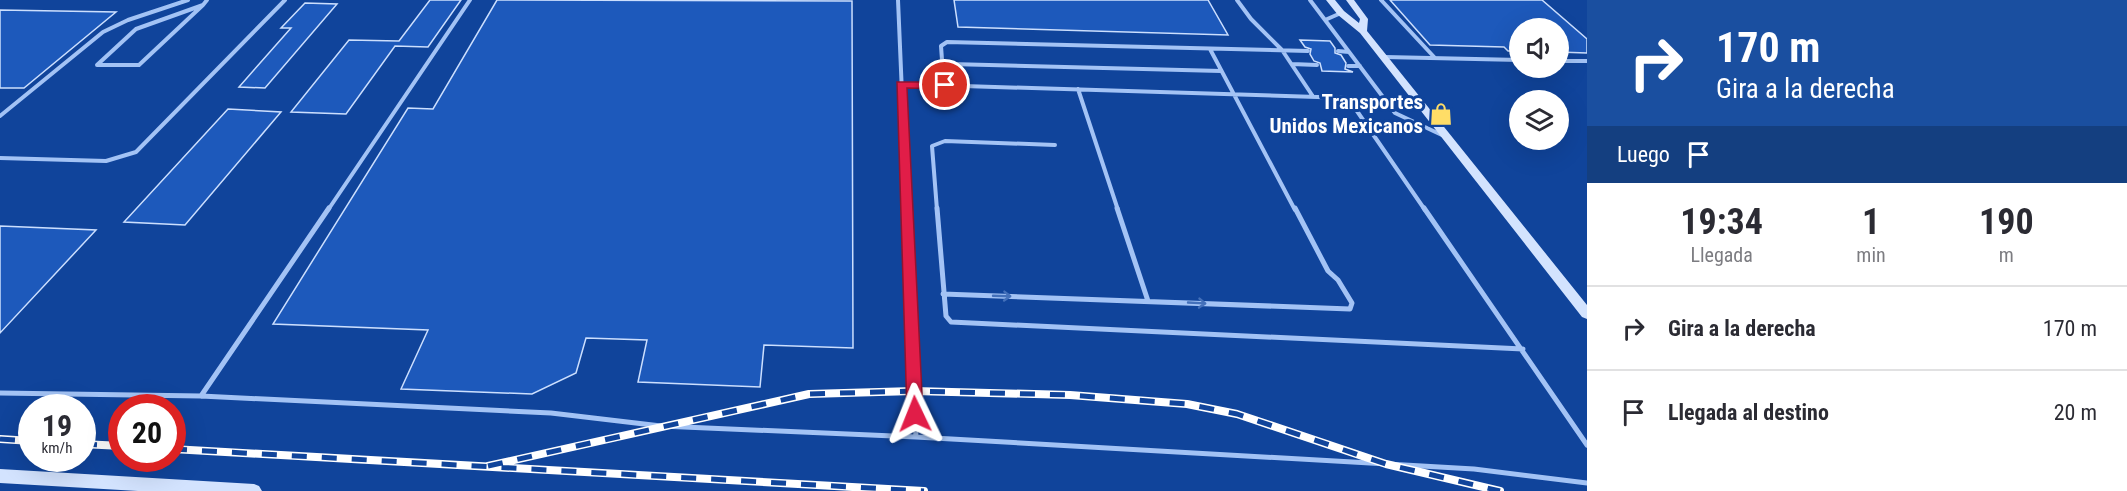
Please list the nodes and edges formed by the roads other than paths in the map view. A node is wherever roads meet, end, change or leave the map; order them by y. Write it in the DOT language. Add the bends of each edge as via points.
graph roads {
  1 [pos="188,0"];
  2 [pos="207,0"];
  3 [pos="285,0"];
  4 [pos="470,0"];
  5 [pos="898,0"];
  6 [pos="1237,0"];
  7 [pos="1311,0"];
  8 [pos="1330,0"];
  9 [pos="1350,0"];
  10 [pos="1381,0"];
  11 [pos="203,5"];
  12 [pos="1341,13"];
  13 [pos="1325,20"];
  14 [pos="1364,31"];
  15 [pos="1210,50"];
  16 [pos="1282,50"];
  17 [pos="1308,51"];
  18 [pos="1338,51"];
  19 [pos="1349,52"];
  20 [pos="1385,57"];
  21 [pos="1435,58"];
  22 [pos="1509,60"];
  23 [pos="1569,61"];
  24 [pos="1587,61"];
  25 [pos="1292,64"];
  26 [pos="1317,65"];
  27 [pos="1348,66"];
  28 [pos="1360,66"];
  29 [pos="1221,71"];
  30 [pos="901,84"];
  31 [pos="1078,89"];
  32 [pos="1233,93"];
  33 [pos="1312,95"];
  34 [pos="0,116"];
  35 [pos="1449,138"];
  36 [pos="1055,145"];
  37 [pos="0,158"];
  38 [pos="944,294"];
  39 [pos="1148,301"];
  40 [pos="1587,314"];
  41 [pos="1523,349"];
  42 [pos="0,393"];
  43 [pos="201,396"];
  44 [pos="916,437"];
  45 [pos="1587,445"];
  46 [pos="0,476"];
  47 [pos="1587,483"];
  48 [pos="254,491"];
  1 -- 34 [label="lane" via="128,20 103,33"];
  2 -- 11 [label="lane"];
  3 -- 37 [label="lane" via="136,152 106,161"];
  4 -- 43 [label="lane"];
  5 -- 30 [label="lane"];
  6 -- 16 [label="lane"];
  7 -- 13 [label="lane"];
  8 -- 12 [label="main road"];
  9 -- 14 [label="main road" via="1364,19"];
  10 -- 21 [label="lane"];
  11 -- 11 [label="lane" via="139,65 97,64 136,30"];
  12 -- 13 [label="lane"];
  12 -- 14 [label="main road"];
  13 -- 19 [label="lane"];
  14 -- 20 [label="main road"];
  15 -- 16 [label="lane"];
  15 -- 29 [label="lane"];
  15 -- 29 [label="lane" via="947,42 941,46 942,60 950,64"];
  16 -- 17 [label="lane"];
  16 -- 25 [label="lane"];
  18 -- 19 [label="lane"];
  19 -- 28 [label="lane"];
  20 -- 21 [label="lane"];
  20 -- 35 [label="main road"];
  21 -- 22 [label="lane"];
  23 -- 24 [label="lane"];
  25 -- 26 [label="lane"];
  25 -- 33 [label="lane"];
  27 -- 28 [label="lane"];
  28 -- 35 [label="lane" via="1399,116"];
  29 -- 32 [label="lane"];
  30 -- 31 [label="lane"];
  30 -- 44 [label="lane"];
  31 -- 32 [label="lane"];
  31 -- 39 [label="lane"];
  32 -- 33 [label="lane"];
  39 -- 32 [label="lane, one-way" via="1350,309 1352,303 1328,271"];
  33 -- 41 [label="lane" via="1351,100"];
  35 -- 40 [label="main road"];
  36 -- 38 [label="lane" via="945,141 932,146"];
  38 -- 39 [label="lane, one-way"];
  38 -- 41 [label="lane" via="946,316 956,323"];
  41 -- 45 [label="lane"];
  42 -- 43 [label="lane"];
  43 -- 44 [label="lane" via="551,412 661,426"];
  44 -- 47 [label="lane" via="1474,468"];
  46 -- 48 [label="main road"];
}
